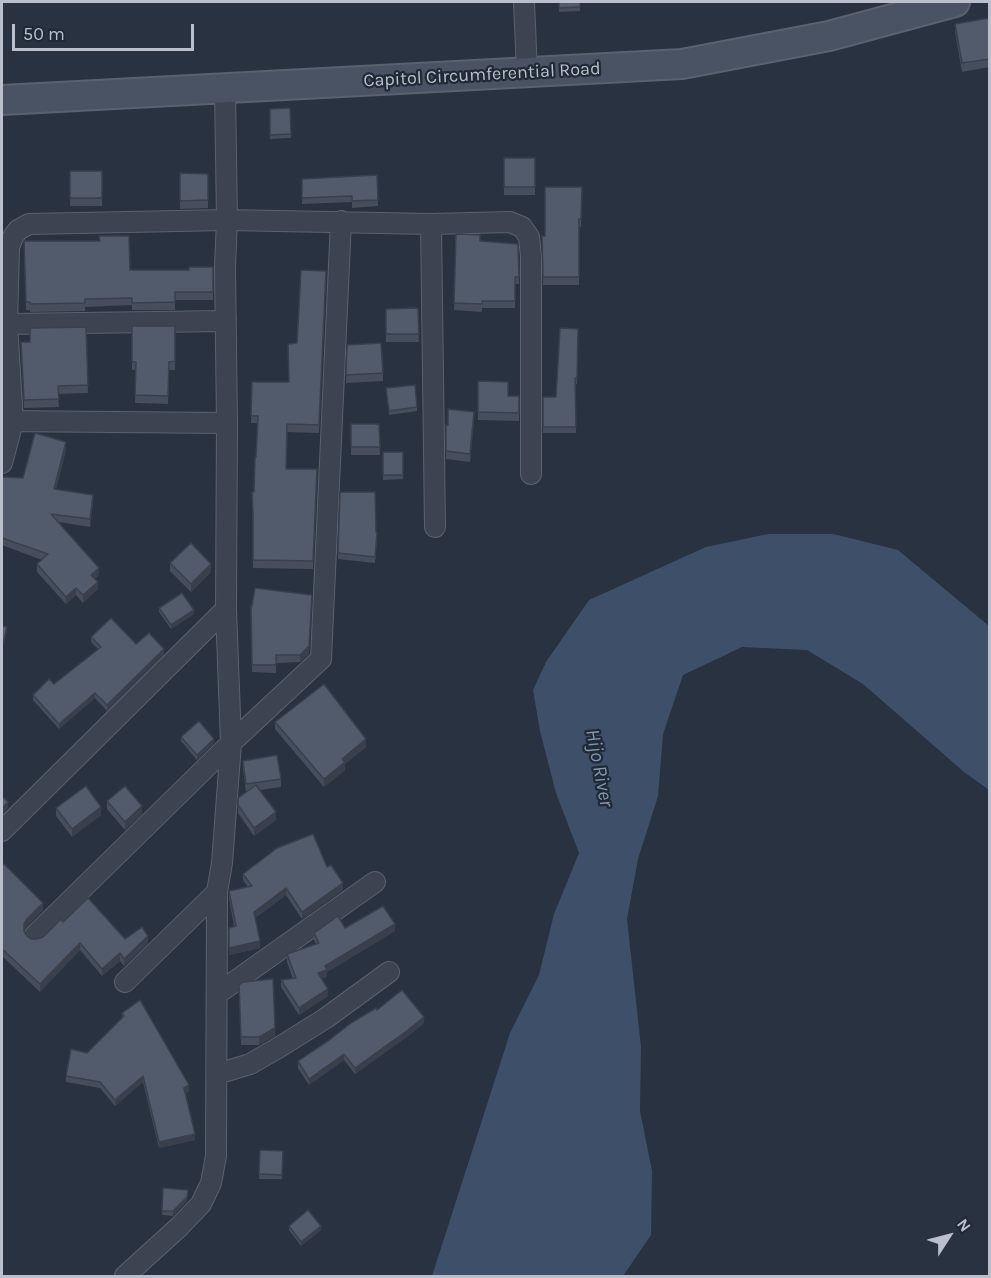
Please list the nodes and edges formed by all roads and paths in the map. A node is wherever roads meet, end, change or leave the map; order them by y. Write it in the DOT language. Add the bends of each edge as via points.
graph roads {
  1 [pos="524,2"];
  2 [pos="955,2"];
  3 [pos="527,72"];
  4 [pos="225,89"];
  5 [pos="2,100"];
  6 [pos="227,220"];
  7 [pos="340,221"];
  8 [pos="431,224"];
  9 [pos="226,321"];
  10 [pos="7,324"];
  11 [pos="7,421"];
  12 [pos="227,423"];
  13 [pos="2,463"];
  14 [pos="531,474"];
  15 [pos="435,526"];
  16 [pos="226,609"];
  17 [pos="231,743"];
  18 [pos="2,831"];
  19 [pos="375,882"];
  20 [pos="218,892"];
  21 [pos="35,935"];
  22 [pos="389,972"];
  23 [pos="125,982"];
  24 [pos="217,994"];
  25 [pos="217,1074"];
  26 [pos="125,1276"];
  1 -- 3 [label="street"];
  2 -- 3 [label="main road, Capitol Circumferential Road" via="829,36 682,64"];
  3 -- 4 [label="main road, Capitol Circumferential Road"];
  4 -- 5 [label="main road, Capitol Circumferential Road"];
  4 -- 6 [label="street"];
  6 -- 7 [label="street"];
  6 -- 9 [label="street"];
  6 -- 10 [label="street" via="29,224 18,230 9,247"];
  7 -- 8 [label="street"];
  7 -- 17 [label="street" via="321,659"];
  8 -- 14 [label="street" via="510,222 522,227 530,237"];
  8 -- 15 [label="street"];
  9 -- 10 [label="street"];
  9 -- 12 [label="street"];
  10 -- 11 [label="street"];
  11 -- 12 [label="street"];
  11 -- 13 [label="street"];
  12 -- 16 [label="street"];
  16 -- 17 [label="street"];
  16 -- 18 [label="street"];
  17 -- 20 [label="street"];
  17 -- 21 [label="street"];
  19 -- 24 [label="street"];
  20 -- 23 [label="street"];
  20 -- 24 [label="street"];
  22 -- 25 [label="street" via="278,1048 250,1064"];
  24 -- 25 [label="street"];
  25 -- 26 [label="street" via="216,1156 211,1183 201,1204"];
}
